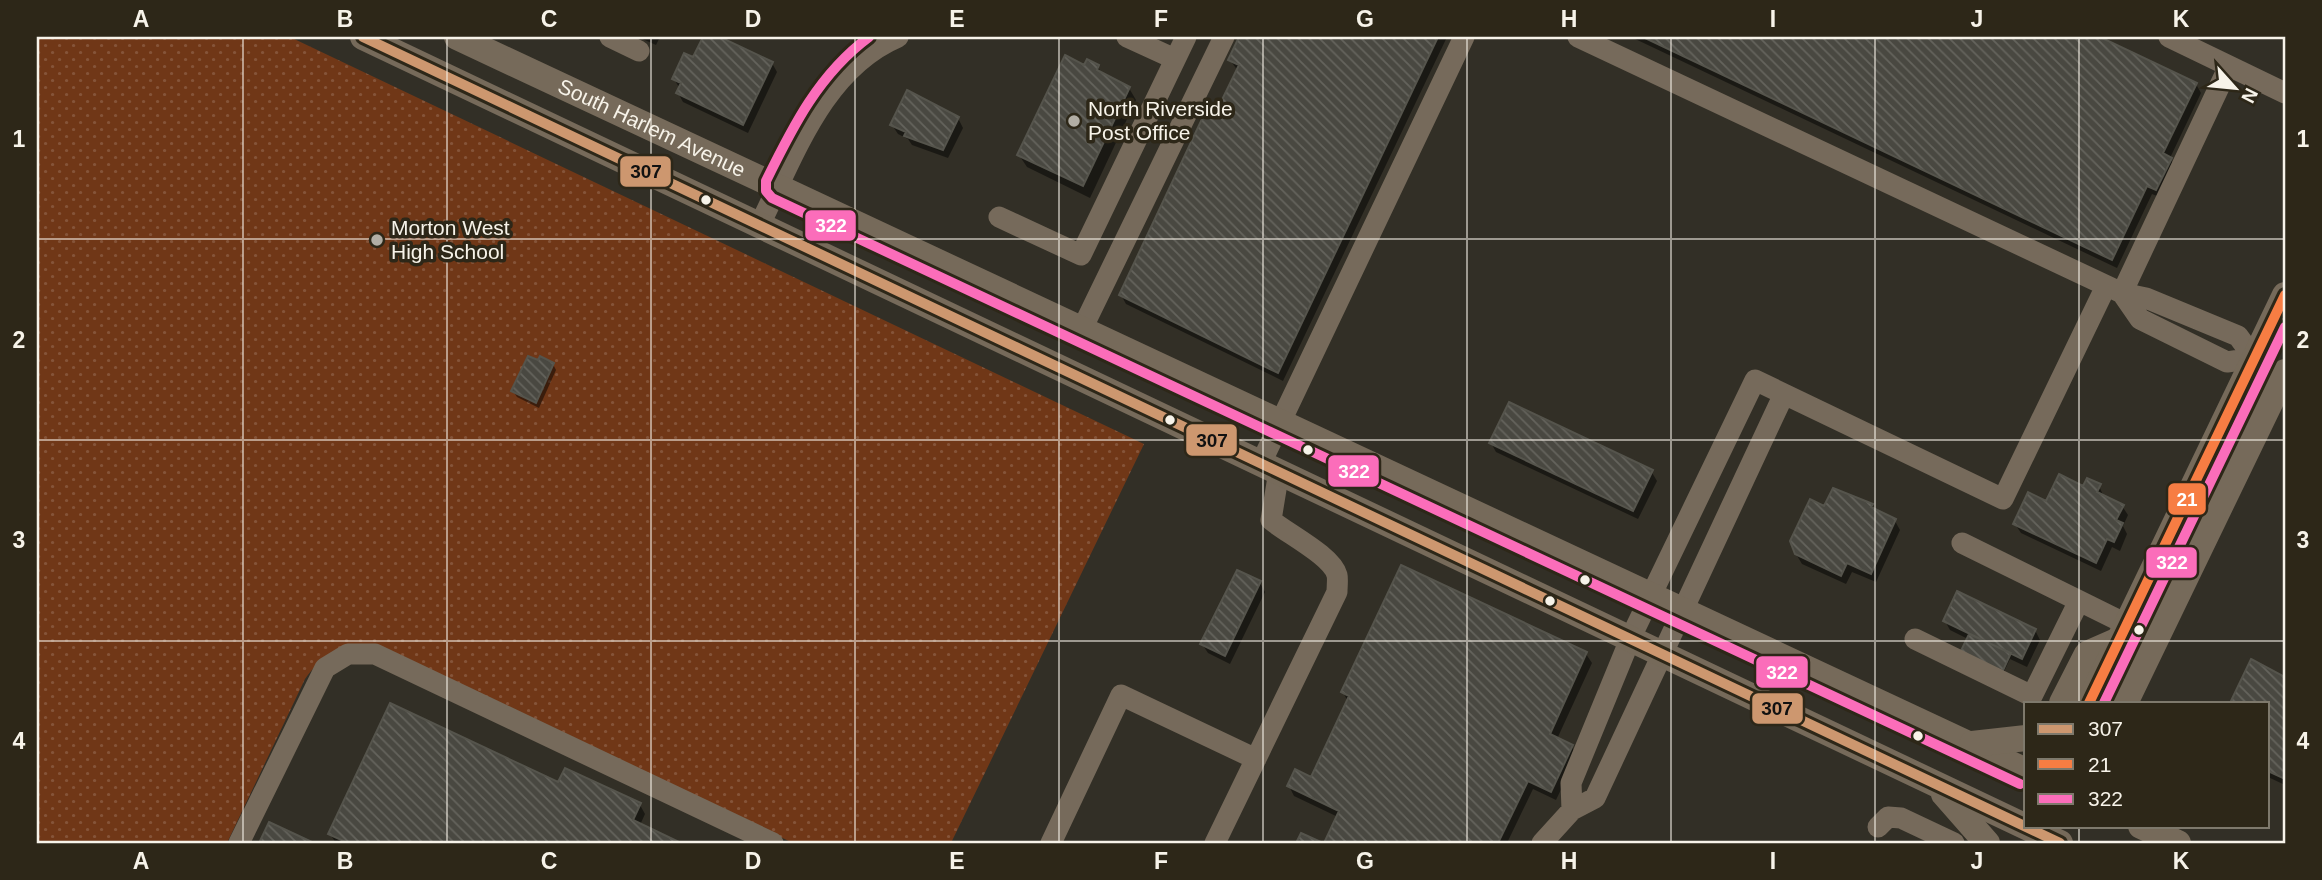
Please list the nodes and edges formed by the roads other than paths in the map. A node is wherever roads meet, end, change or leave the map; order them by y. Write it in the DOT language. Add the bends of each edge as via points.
graph roads {
  1 [pos="363,37"];
  2 [pos="457,37"];
  3 [pos="610,37"];
  4 [pos="898,37"];
  5 [pos="1186,37"];
  6 [pos="1224,37"];
  7 [pos="1464,37"];
  8 [pos="1578,37"];
  9 [pos="2169,37"];
  10 [pos="1134,38"];
  11 [pos="639,51"];
  12 [pos="1175,59"];
  13 [pos="2229,66"];
  14 [pos="2285,93"];
  15 [pos="779,186"];
  16 [pos="999,217"];
  17 [pos="760,224"];
  18 [pos="2114,290"];
  19 [pos="2285,295"];
  20 [pos="1082,329"];
  21 [pos="2254,358"];
  22 [pos="2285,372"];
  23 [pos="1784,394"];
  24 [pos="1281,422"];
  25 [pos="1270,467"];
  26 [pos="1962,542"];
  27 [pos="1652,595"];
  28 [pos="2079,601"];
  29 [pos="1681,609"];
  30 [pos="2122,632"];
  31 [pos="1630,637"];
  32 [pos="1915,639"];
  33 [pos="1661,651"];
  34 [pos="2130,697"];
  35 [pos="2063,702"];
  36 [pos="2089,702"];
  37 [pos="2024,738"];
  38 [pos="1970,744"];
  39 [pos="1256,759"];
  40 [pos="2024,770"];
  41 [pos="1934,783"];
  42 [pos="1572,810"];
  43 [pos="1878,827"];
  44 [pos="2145,828"];
  45 [pos="2173,828"];
  46 [pos="2025,832"];
  47 [pos="2059,838"];
  48 [pos="239,843"];
  49 [pos="773,843"];
  50 [pos="1051,843"];
  51 [pos="1215,843"];
  52 [pos="1542,843"];
  53 [pos="1954,843"];
  54 [pos="1987,843"];
  55 [pos="2178,843"];
  56 [pos="2192,843"];
  1 -- 17 [label="main road, South Harlem Avenue"];
  2 -- 15 [label="main road, South Harlem Avenue"];
  3 -- 11 [label="street"];
  4 -- 15 [label="street" via="871,51 837,82"];
  5 -- 12 [label="street"];
  6 -- 20 [label="street"];
  7 -- 24 [label="street"];
  8 -- 18 [label="street"];
  9 -- 13 [label="street"];
  10 -- 12 [label="street"];
  12 -- 16 [label="street" via="1081,255"];
  13 -- 14 [label="street"];
  13 -- 18 [label="street"];
  15 -- 17 [label="street"];
  15 -- 20 [label="main road, South Harlem Avenue"];
  17 -- 25 [label="main road, South Harlem Avenue"];
  18 -- 21 [label="street" via="2146,298 2238,336"];
  18 -- 23 [label="street" via="2003,499"];
  19 -- 21 [label="main road"];
  20 -- 24 [label="main road, South Harlem Avenue"];
  21 -- 30 [label="main road"];
  22 -- 34 [label="main road"];
  23 -- 27 [label="street" via="1755,380"];
  23 -- 29 [label="street"];
  24 -- 25 [label="street"];
  24 -- 27 [label="main road, South Harlem Avenue"];
  25 -- 31 [label="main road, South Harlem Avenue"];
  25 -- 39 [label="street" via="1271,520 1325,556 1337,574 1337,592"];
  26 -- 28 [label="street"];
  27 -- 29 [label="main road, South Harlem Avenue"];
  27 -- 31 [label="street"];
  28 -- 30 [label="street"];
  28 -- 32 [label="street" via="2032,696"];
  29 -- 33 [label="street"];
  29 -- 38 [label="main road, South Harlem Avenue"];
  30 -- 35 [label="main road" via="2087,654"];
  30 -- 36 [label="main road"];
  31 -- 33 [label="main road, South Harlem Avenue"];
  31 -- 42 [label="street" via="1571,783"];
  33 -- 41 [label="main road, South Harlem Avenue"];
  33 -- 42 [label="street" via="1595,798"];
  37 -- 38 [label="main road"];
  38 -- 40 [label="main road, South Harlem Avenue"];
  39 -- 50 [label="street" via="1121,695"];
  39 -- 51 [label="street"];
  41 -- 46 [label="main road, South Harlem Avenue"];
  41 -- 54 [label="main road"];
  42 -- 52 [label="street"];
  43 -- 53 [label="street" via="1888,817 1901,818"];
  44 -- 55 [label="main road"];
  45 -- 56 [label="main road"];
  46 -- 47 [label="main road, South Harlem Avenue"];
  48 -- 49 [label="street" via="325,668 348,654 375,654"];
}
